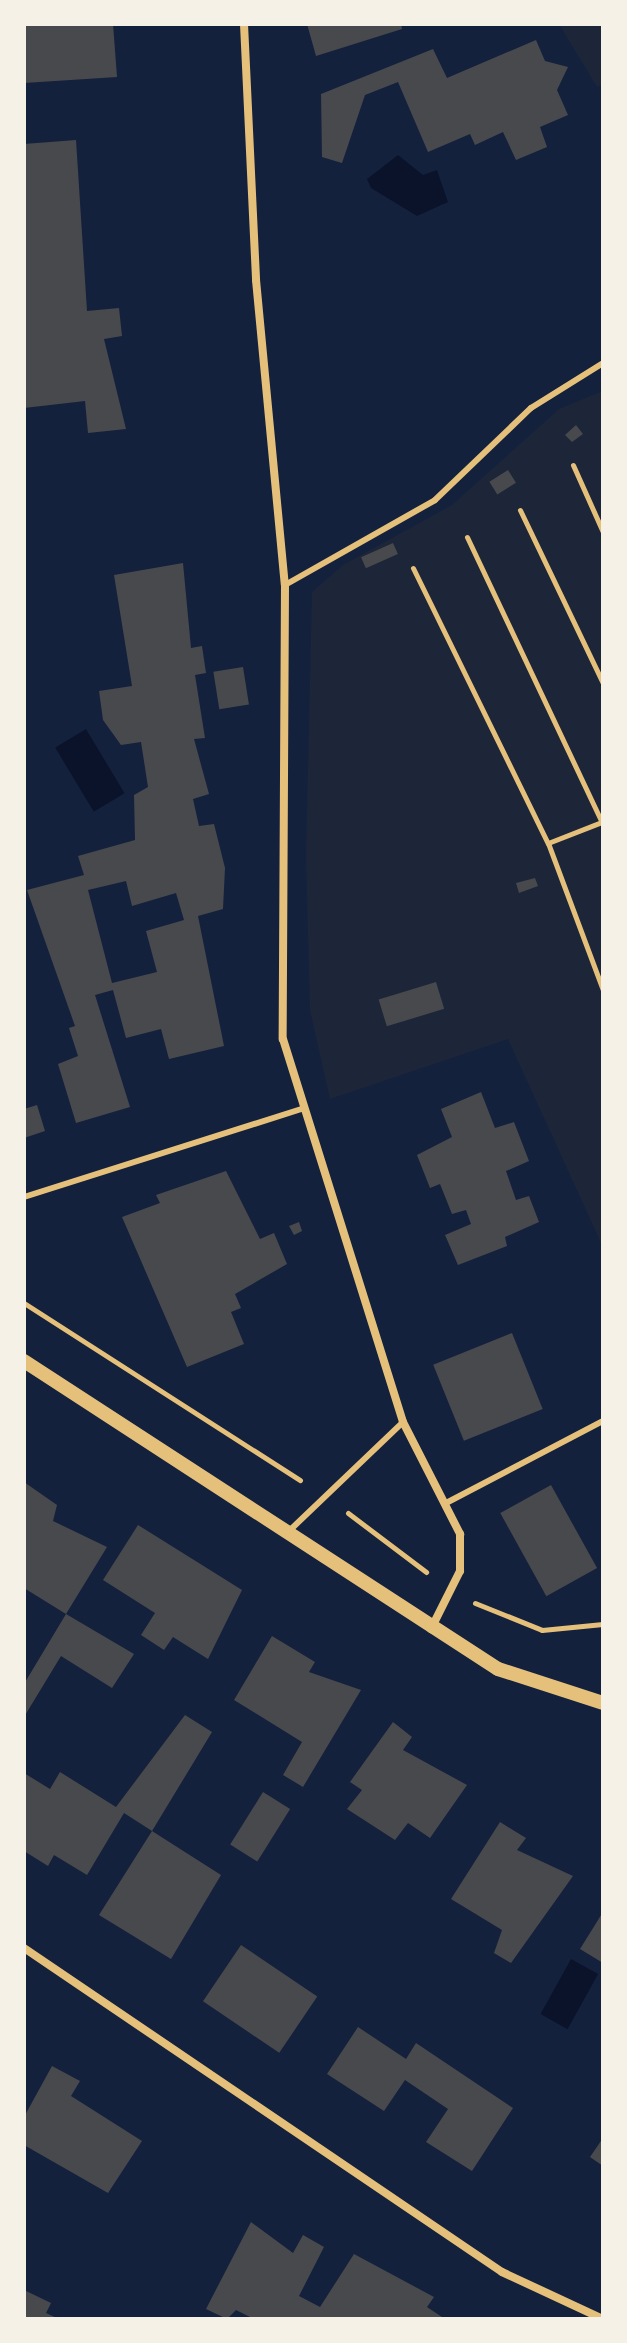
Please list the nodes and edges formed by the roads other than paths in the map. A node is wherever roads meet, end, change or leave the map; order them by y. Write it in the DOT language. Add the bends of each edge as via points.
graph roads {
  1 [pos="244,24"];
  2 [pos="603,363"];
  3 [pos="285,585"];
  4 [pos="301,1109"];
  5 [pos="24,1197"];
  6 [pos="24,1361"];
  7 [pos="603,1421"];
  8 [pos="403,1422"];
  9 [pos="448,1502"];
  10 [pos="287,1534"];
  11 [pos="431,1629"];
  12 [pos="603,1703"];
  13 [pos="24,1948"];
  14 [pos="603,2319"];
  1 -- 3 [label="street" via="256,280"];
  2 -- 3 [label="lane" via="531,408 435,500"];
  3 -- 4 [label="street" via="278,997"];
  4 -- 5 [label="lane"];
  4 -- 8 [label="street"];
  6 -- 10 [label="street"];
  7 -- 9 [label="lane"];
  8 -- 9 [label="street"];
  8 -- 10 [label="lane"];
  9 -- 11 [label="street" via="460,1534 460,1571"];
  10 -- 11 [label="street"];
  11 -- 12 [label="street" via="498,1669"];
  13 -- 14 [label="street" via="502,2272"];
}
